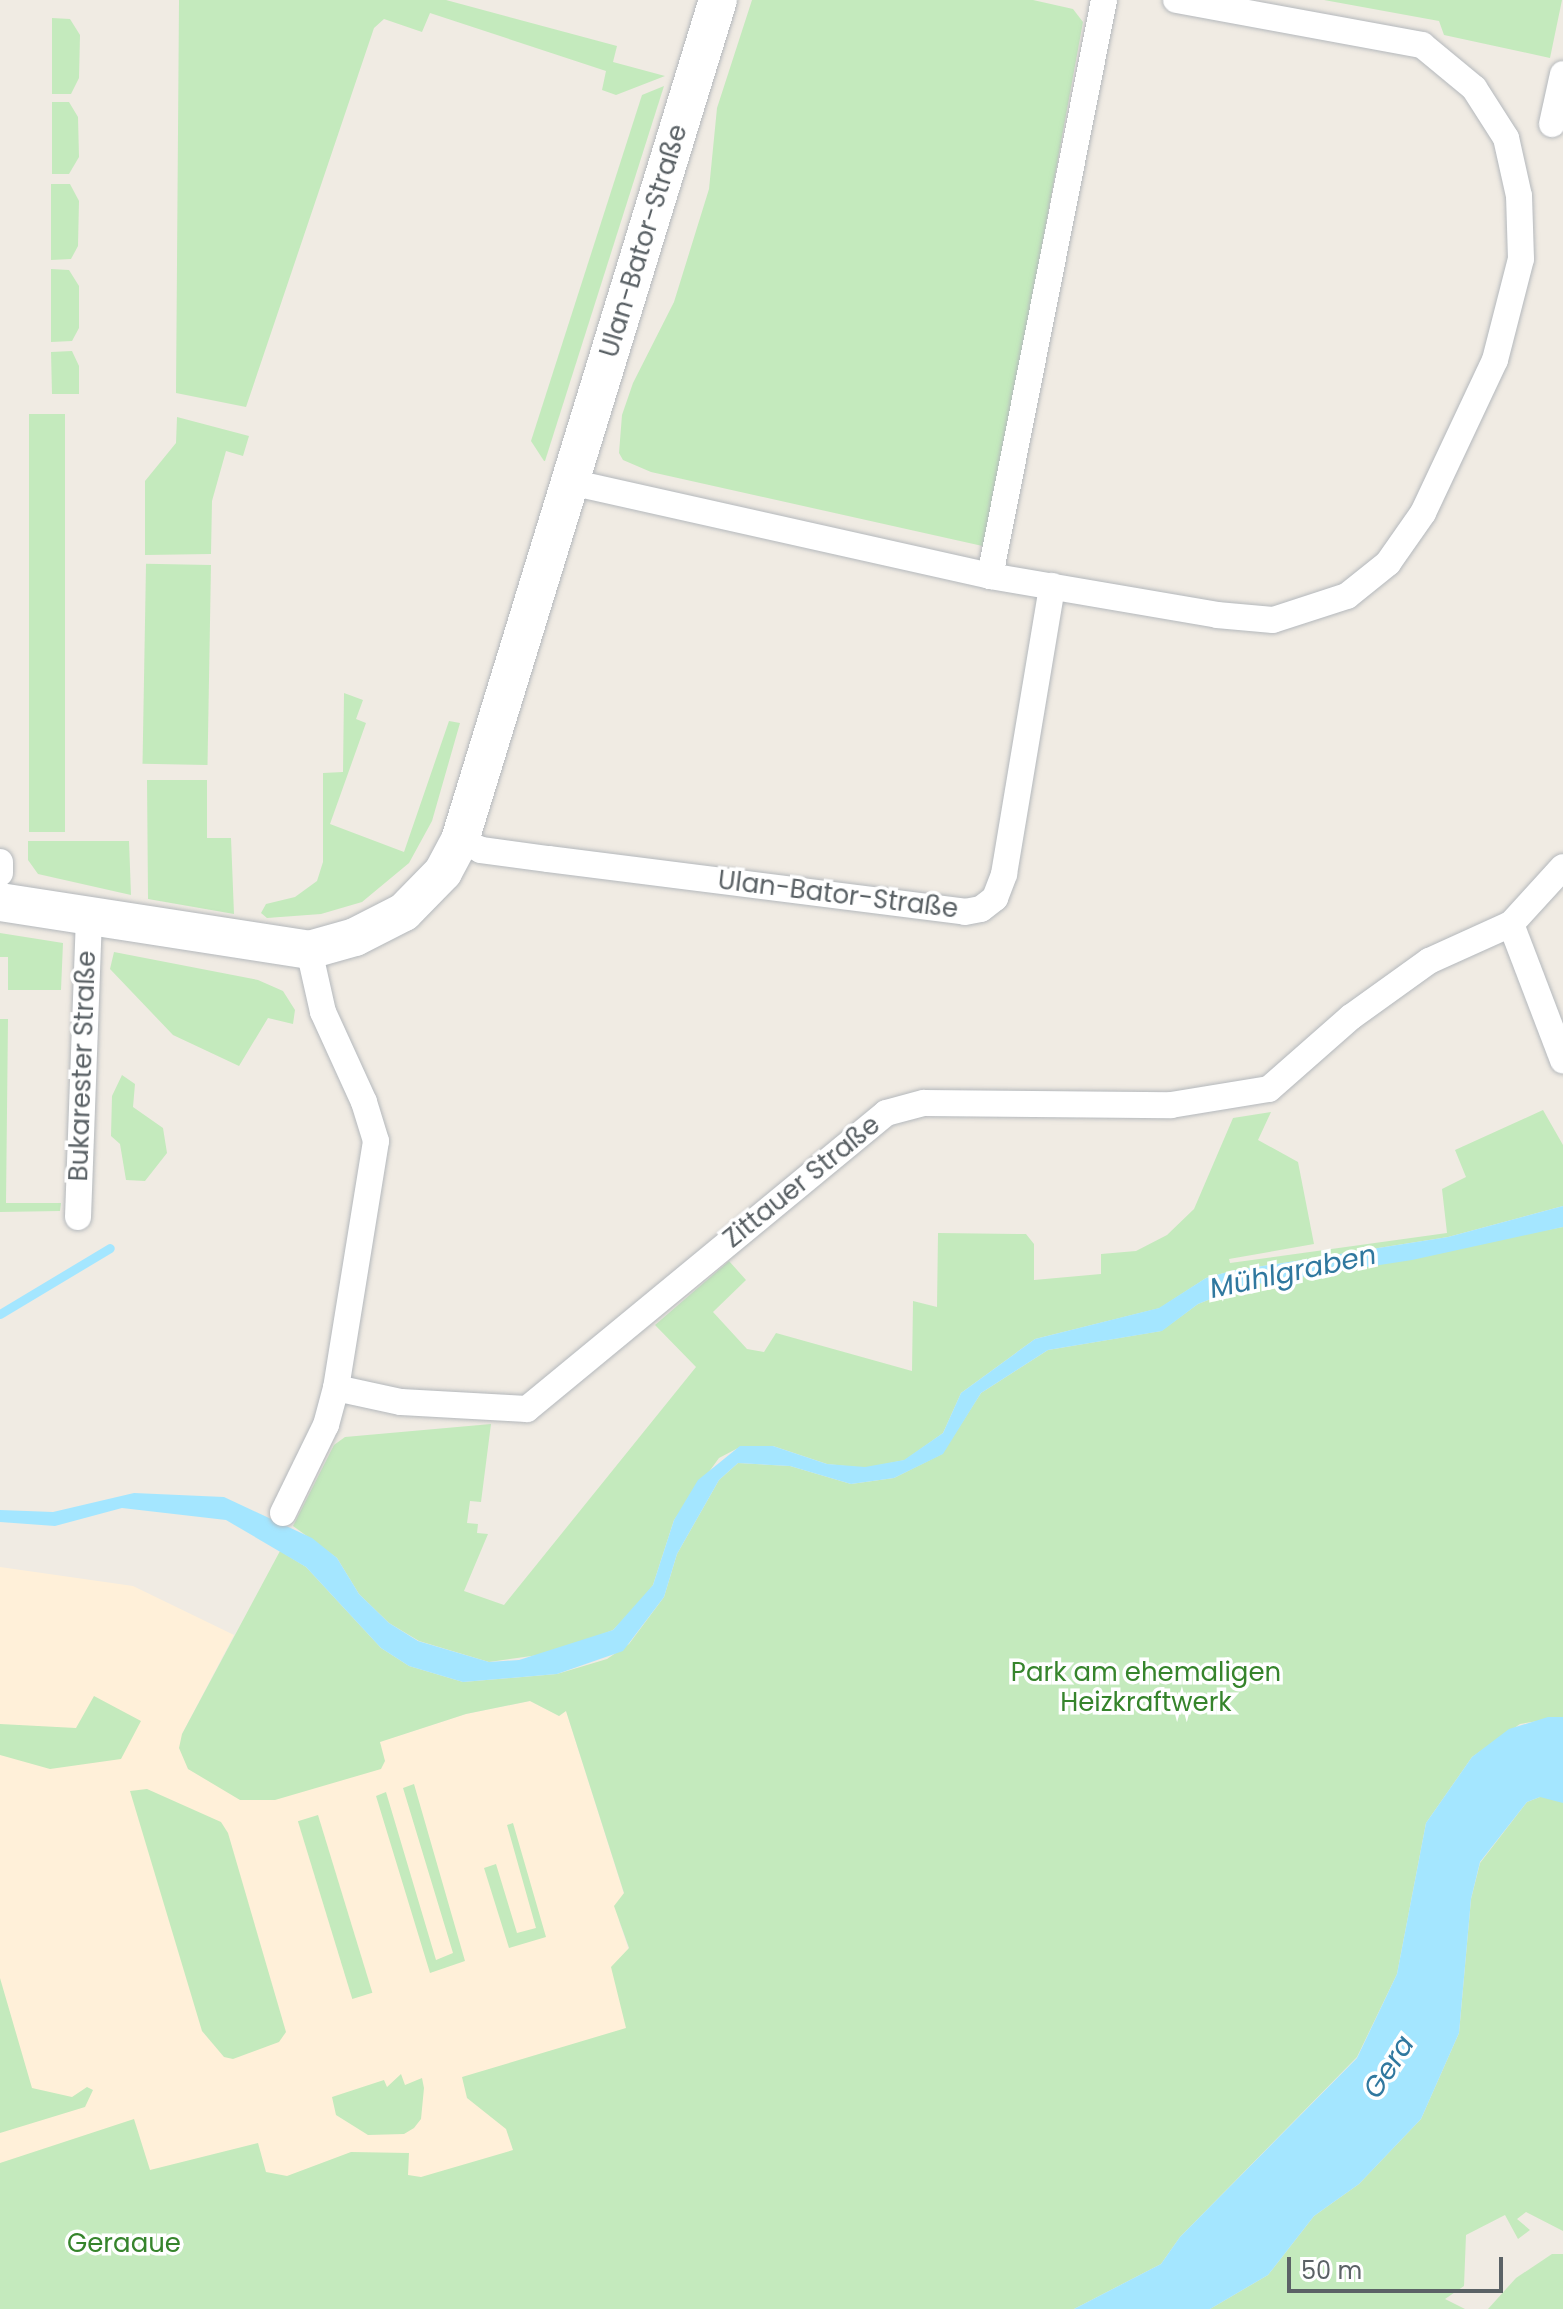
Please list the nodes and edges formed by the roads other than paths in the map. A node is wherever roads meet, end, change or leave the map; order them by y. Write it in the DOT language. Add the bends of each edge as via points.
graph roads {
  1 [pos="718,0"];
  2 [pos="1104,0"];
  3 [pos="1176,0"];
  4 [pos="1563,74"];
  5 [pos="1552,124"];
  6 [pos="570,482"];
  7 [pos="990,576"];
  8 [pos="1052,586"];
  9 [pos="460,840"];
  10 [pos="0,862"];
  11 [pos="1563,867"];
  12 [pos="0,873"];
  13 [pos="0,902"];
  14 [pos="89,916"];
  15 [pos="1511,924"];
  16 [pos="309,950"];
  17 [pos="1563,1060"];
  18 [pos="78,1217"];
  19 [pos="336,1388"];
  20 [pos="283,1513"];
  1 -- 6 [label="street, Ulan-Bator-Straße"];
  2 -- 7 [label="street"];
  3 -- 8 [label="street" via="1422,45 1474,88 1506,138 1519,196 1520,266 1495,360 1449,465 1388,563 1347,596 1305,613 1258,621"];
  4 -- 5 [label="street"];
  6 -- 7 [label="street"];
  6 -- 9 [label="street, Ulan-Bator-Straße"];
  7 -- 8 [label="street"];
  8 -- 9 [label="street, Ulan-Bator-Straße" via="1004,874 995,898 981,909 965,912 556,860 481,850"];
  9 -- 16 [label="street, Ulan-Bator-Straße" via="443,872 404,912 355,937"];
  10 -- 12 [label="street"];
  11 -- 15 [label="street, Zittauer Straße"];
  13 -- 14 [label="street, Bukarester Straße"];
  14 -- 16 [label="street, Bukarester Straße"];
  14 -- 18 [label="street, Bukarester Straße"];
  15 -- 17 [label="street"];
  15 -- 19 [label="street, Zittauer Straße" via="1429,961 1351,1017 1269,1089 1250,1095 1171,1105 924,1103 886,1113 527,1409 401,1402"];
  16 -- 19 [label="street" via="323,1012 376,1141"];
  19 -- 20 [label="street" via="326,1425"];
}
